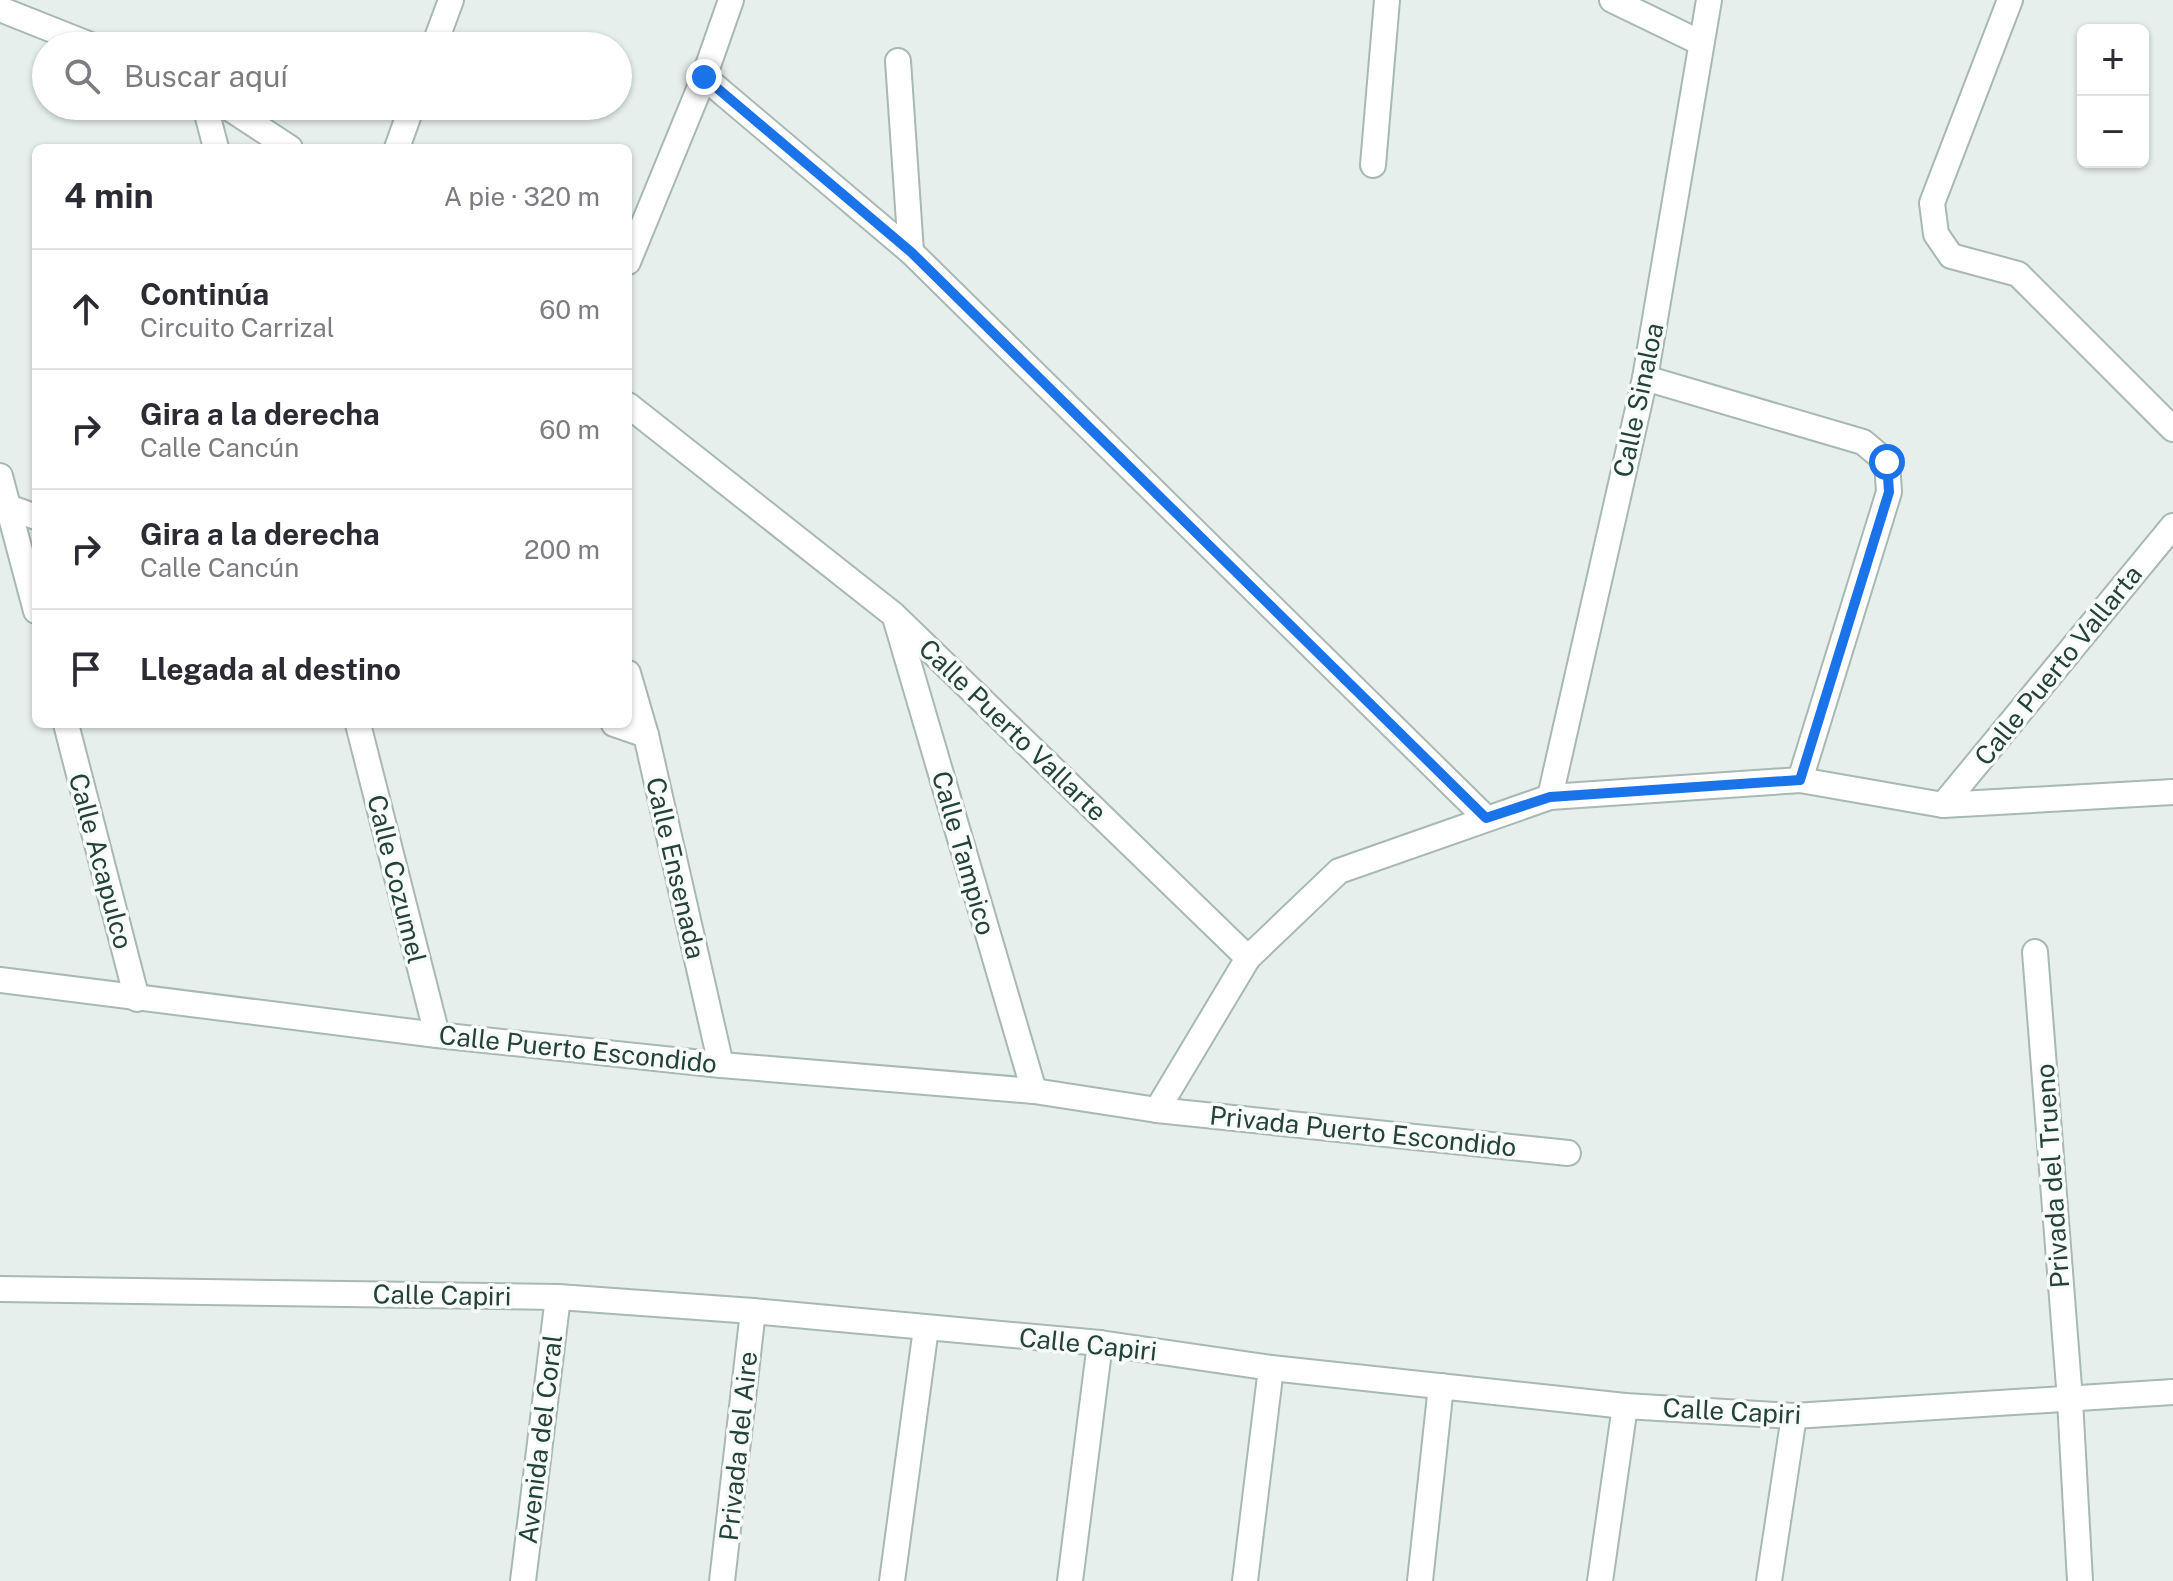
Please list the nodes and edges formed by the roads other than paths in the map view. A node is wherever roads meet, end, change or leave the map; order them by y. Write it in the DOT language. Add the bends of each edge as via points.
graph roads {
  1 [pos="451,0"];
  2 [pos="731,0"];
  3 [pos="1387,0"];
  4 [pos="1612,0"];
  5 [pos="1709,0"];
  6 [pos="2010,0"];
  7 [pos="0,9"];
  8 [pos="58,32"];
  9 [pos="439,32"];
  10 [pos="1701,43"];
  11 [pos="898,61"];
  12 [pos="704,77"];
  13 [pos="209,120"];
  14 [pos="247,120"];
  15 [pos="407,120"];
  16 [pos="215,144"];
  17 [pos="284,144"];
  18 [pos="398,144"];
  19 [pos="1373,165"];
  20 [pos="632,252"];
  21 [pos="911,252"];
  22 [pos="1645,378"];
  23 [pos="632,408"];
  24 [pos="2173,429"];
  25 [pos="0,476"];
  26 [pos="4,505"];
  27 [pos="32,516"];
  28 [pos="2173,526"];
  29 [pos="32,598"];
  30 [pos="894,615"];
  31 [pos="632,687"];
  32 [pos="67,728"];
  33 [pos="359,728"];
  34 [pos="626,728"];
  35 [pos="646,735"];
  36 [pos="1800,780"];
  37 [pos="2173,792"];
  38 [pos="1550,797"];
  39 [pos="1943,805"];
  40 [pos="1486,818"];
  41 [pos="2035,952"];
  42 [pos="1248,958"];
  43 [pos="0,980"];
  44 [pos="137,999"];
  45 [pos="437,1035"];
  46 [pos="721,1065"];
  47 [pos="1034,1091"];
  48 [pos="1157,1110"];
  49 [pos="1568,1153"];
  50 [pos="0,1289"];
  51 [pos="558,1297"];
  52 [pos="753,1311"];
  53 [pos="926,1328"];
  54 [pos="1100,1343"];
  55 [pos="1271,1368"];
  56 [pos="1441,1386"];
  57 [pos="2173,1392"];
  58 [pos="2070,1400"];
  59 [pos="1625,1406"];
  60 [pos="1794,1416"];
  61 [pos="523,1581"];
  62 [pos="722,1581"];
  63 [pos="892,1581"];
  64 [pos="1070,1581"];
  65 [pos="1245,1581"];
  66 [pos="1420,1581"];
  67 [pos="1600,1581"];
  68 [pos="1769,1581"];
  69 [pos="2080,1581"];
  1 -- 9 [label="street"];
  2 -- 12 [label="street"];
  3 -- 19 [label="street"];
  4 -- 10 [label="street"];
  5 -- 10 [label="street, Calle Sinaloa"];
  6 -- 24 [label="street" via="1932,203 1936,234 1951,256 2018,274"];
  7 -- 8 [label="street"];
  10 -- 22 [label="street, Calle Sinaloa"];
  11 -- 21 [label="street"];
  12 -- 20 [label="street"];
  12 -- 21 [label="street"];
  13 -- 16 [label="street"];
  14 -- 17 [label="street"];
  15 -- 18 [label="street"];
  21 -- 40 [label="street"];
  22 -- 36 [label="street" via="1863,442 1887,462 1889,492"];
  22 -- 38 [label="street, Calle Sinaloa"];
  23 -- 30 [label="street, Calle Puerto Vallarte"];
  25 -- 26 [label="street"];
  26 -- 27 [label="street"];
  26 -- 29 [label="street"];
  28 -- 39 [label="street, Calle Puerto Vallarta"];
  30 -- 42 [label="street, Calle Puerto Vallarte"];
  30 -- 47 [label="street, Calle Tampico"];
  31 -- 35 [label="street, Calle Ensenada"];
  32 -- 44 [label="street, Calle Acapulco"];
  33 -- 45 [label="street, Calle Cozumel"];
  34 -- 35 [label="street"];
  35 -- 46 [label="street, Calle Ensenada"];
  36 -- 38 [label="street"];
  36 -- 39 [label="street"];
  37 -- 39 [label="street"];
  38 -- 40 [label="street"];
  40 -- 42 [label="street" via="1339,871"];
  41 -- 58 [label="street, Privada del Trueno"];
  42 -- 48 [label="street"];
  43 -- 44 [label="street, Calle Puerto Escondido"];
  44 -- 45 [label="street, Calle Puerto Escondido"];
  45 -- 46 [label="street, Calle Puerto Escondido"];
  46 -- 47 [label="street, Calle Puerto Escondido"];
  47 -- 48 [label="street, Calle Puerto Escondido"];
  48 -- 49 [label="street, Privada Puerto Escondido"];
  50 -- 51 [label="street, Calle Capiri"];
  51 -- 52 [label="street, Calle Capiri"];
  51 -- 61 [label="street, Avenida del Coral"];
  52 -- 53 [label="street, Calle Capiri"];
  52 -- 62 [label="street, Privada del Aire"];
  53 -- 54 [label="street, Calle Capiri"];
  53 -- 63 [label="street"];
  54 -- 55 [label="street, Calle Capiri"];
  54 -- 64 [label="street"];
  55 -- 56 [label="street, Calle Capiri"];
  55 -- 65 [label="street"];
  56 -- 59 [label="street, Calle Capiri"];
  56 -- 66 [label="street"];
  57 -- 58 [label="street, Calle Capiri"];
  58 -- 60 [label="street, Calle Capiri"];
  58 -- 69 [label="street, Privada del Trueno"];
  59 -- 60 [label="street, Calle Capiri"];
  59 -- 67 [label="street"];
  60 -- 68 [label="street"];
}
